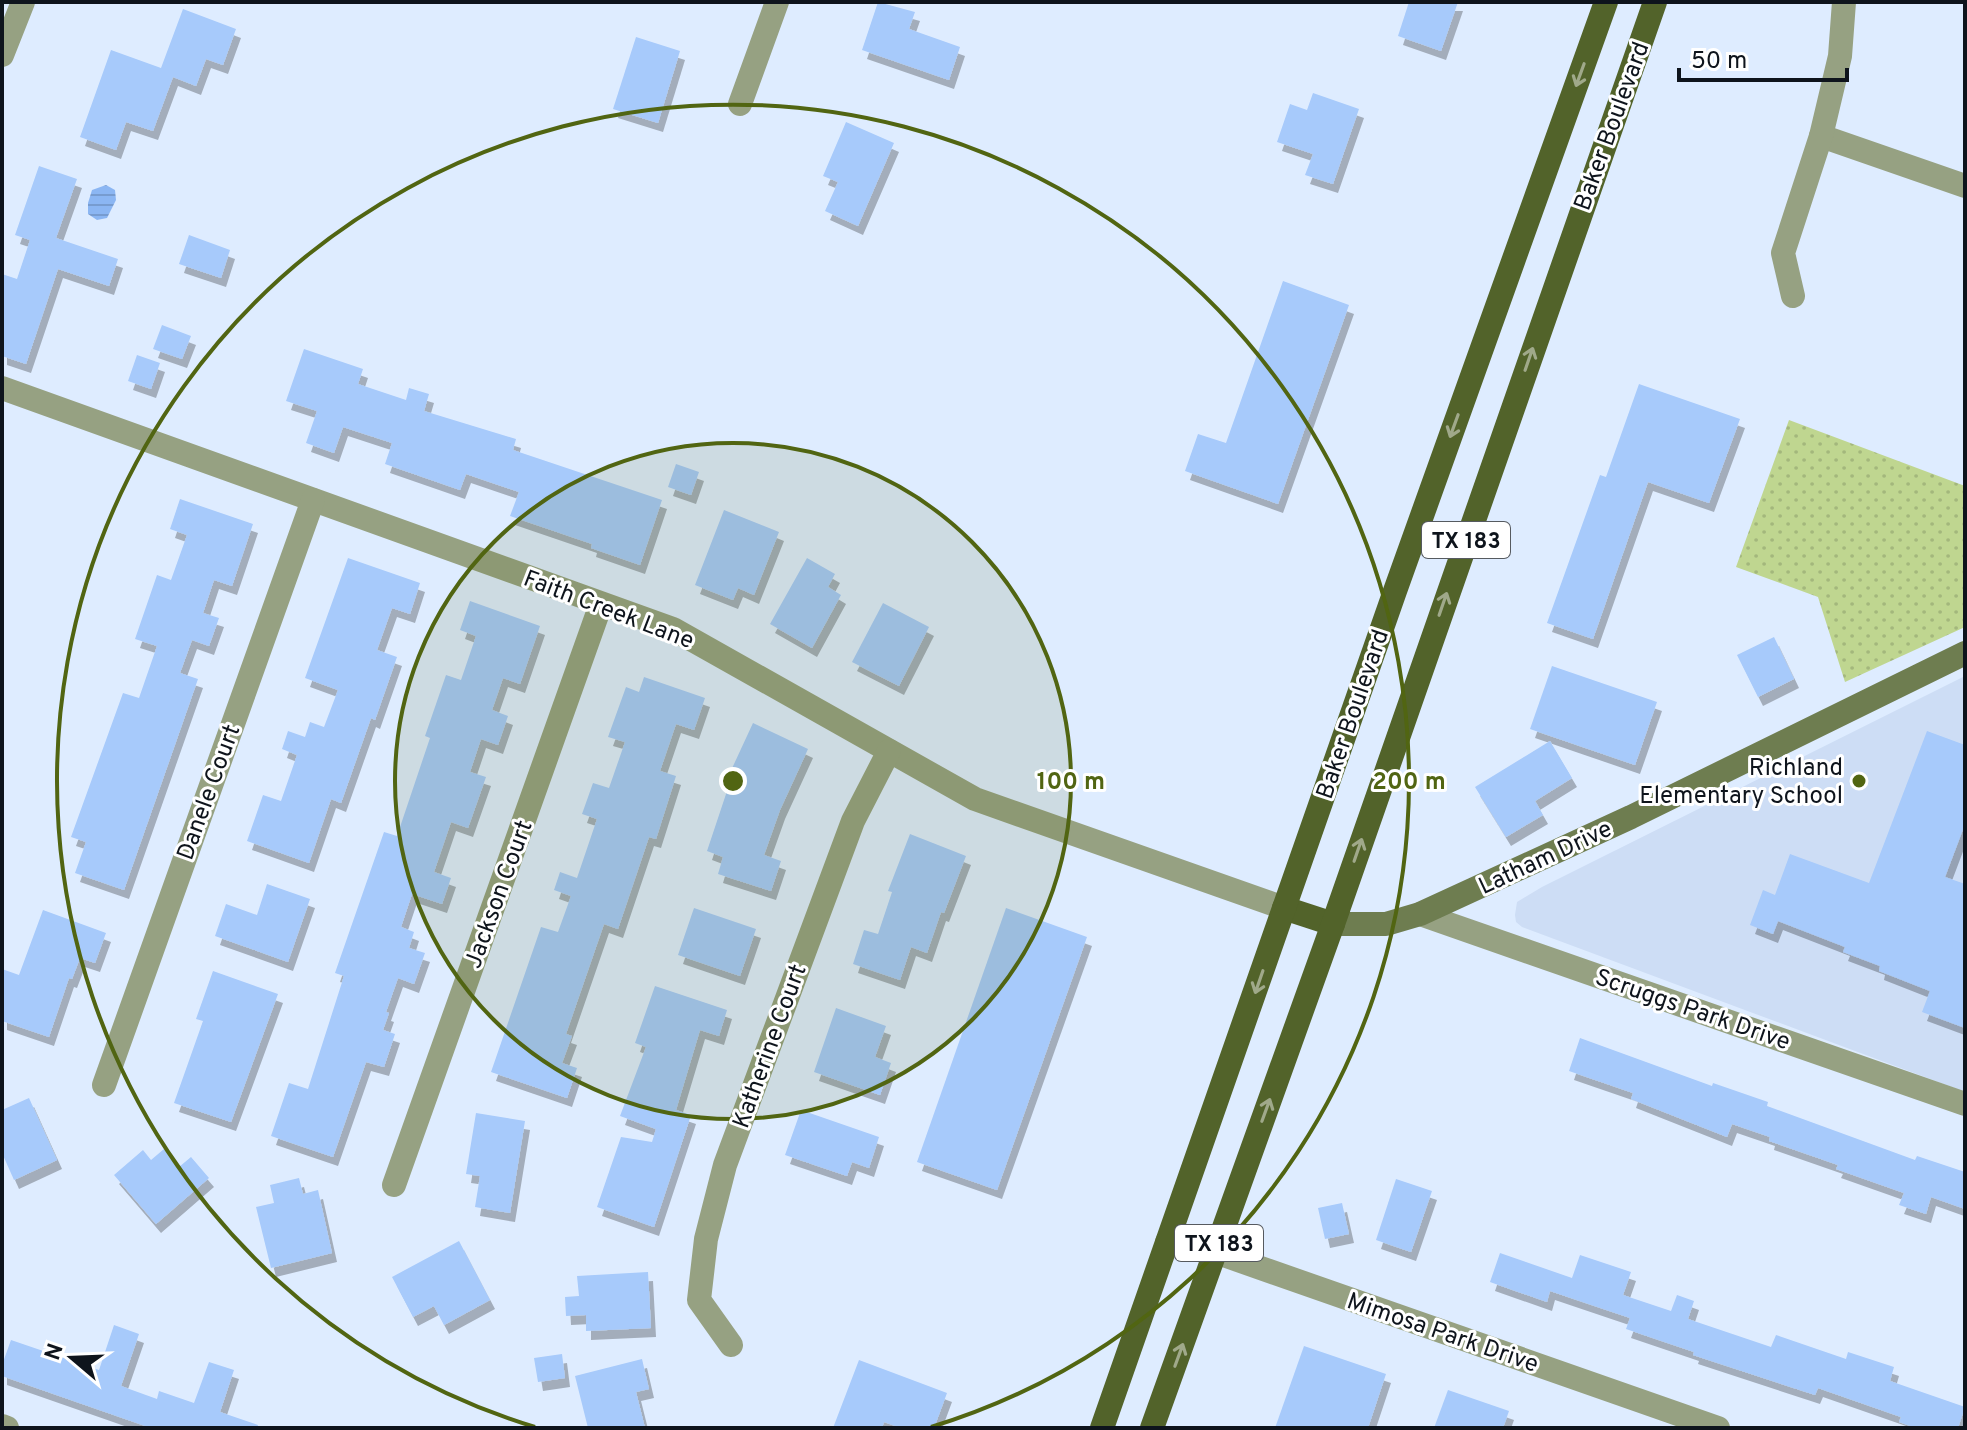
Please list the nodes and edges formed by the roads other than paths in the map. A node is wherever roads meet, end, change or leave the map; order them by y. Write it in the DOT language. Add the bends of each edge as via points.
graph roads {
  1 [pos="23,2"];
  2 [pos="777,2"];
  3 [pos="1606,2"];
  4 [pos="1655,2"];
  5 [pos="1844,2"];
  6 [pos="2,55"];
  7 [pos="740,104"];
  8 [pos="1821,136"];
  9 [pos="1965,186"];
  10 [pos="1793,296"];
  11 [pos="2,388"];
  12 [pos="313,500"];
  13 [pos="601,604"];
  14 [pos="1965,653"];
  15 [pos="889,751"];
  16 [pos="1284,908"];
  17 [pos="1420,914"];
  18 [pos="1333,924"];
  19 [pos="104,1085"];
  20 [pos="1965,1104"];
  21 [pos="394,1185"];
  22 [pos="1167,1242"];
  23 [pos="1215,1252"];
  24 [pos="731,1345"];
  25 [pos="1102,1428"];
  26 [pos="1152,1428"];
  27 [pos="1718,1428"];
  1 -- 6 [label="street"];
  2 -- 7 [label="street"];
  3 -- 16 [label="main road, Baker Boulevard / TX 183, one-way"];
  18 -- 4 [label="main road, Baker Boulevard / TX 183, one-way"];
  5 -- 8 [label="street" via="1840,56"];
  8 -- 9 [label="street"];
  8 -- 10 [label="street" via="1783,253"];
  11 -- 12 [label="street, Faith Creek Lane"];
  12 -- 13 [label="street, Faith Creek Lane"];
  12 -- 19 [label="street, Danele Court"];
  13 -- 15 [label="street, Faith Creek Lane" via="673,629"];
  13 -- 21 [label="street, Jackson Court"];
  14 -- 17 [label="street, Latham Drive"];
  15 -- 16 [label="street, Faith Creek Lane" via="975,799"];
  15 -- 24 [label="street, Katherine Court" via="853,821 725,1165 706,1239 699,1300"];
  16 -- 18 [label="main road"];
  16 -- 22 [label="main road, Baker Boulevard / TX 183, one-way"];
  17 -- 18 [label="street, Latham Drive" via="1386,924"];
  17 -- 20 [label="street, Scruggs Park Drive"];
  23 -- 18 [label="main road, Baker Boulevard / TX 183, one-way"];
  22 -- 23 [label="street, Mimosa Park Drive"];
  22 -- 25 [label="main road, Baker Boulevard / TX 183"];
  26 -- 23 [label="main road, Baker Boulevard / TX 183, one-way"];
  23 -- 27 [label="street, Mimosa Park Drive"];
}
